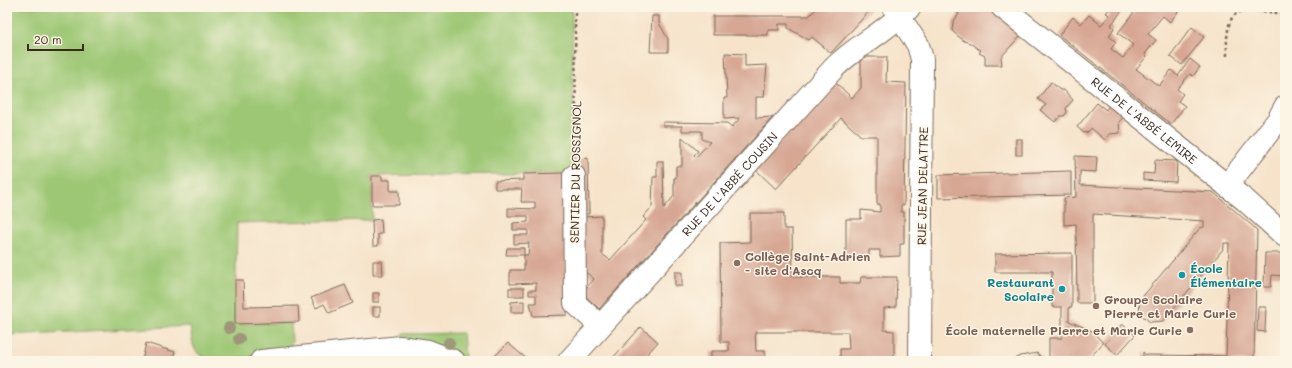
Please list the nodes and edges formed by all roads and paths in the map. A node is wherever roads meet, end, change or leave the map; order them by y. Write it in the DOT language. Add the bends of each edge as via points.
graph roads {
  1 [pos="575,7"];
  2 [pos="1002,7"];
  3 [pos="900,10"];
  4 [pos="1285,14"];
  5 [pos="1227,56"];
  6 [pos="1285,107"];
  7 [pos="574,176"];
  8 [pos="1227,186"];
  9 [pos="1277,220"];
  10 [pos="1285,236"];
  11 [pos="600,326"];
  12 [pos="261,361"];
  13 [pos="454,361"];
  14 [pos="569,361"];
  15 [pos="920,361"];
  1 -- 7 [label="path, SENTIER DU ROSSIGNOL"];
  2 -- 8 [label="street, RUE DE L'ABBÉ LEMIRE"];
  3 -- 11 [label="street, RUE DE L'ABBÉ COUSIN" via="834,68"];
  3 -- 15 [label="street, RUE JEAN DELATTRE" via="922,58"];
  4 -- 5 [label="path" via="1245,9 1238,12 1228,25 1226,33"];
  6 -- 8 [label="street" via="1278,120"];
  7 -- 11 [label="street, SENTIER DU ROSSIGNOL" via="575,303"];
  8 -- 9 [label="street, RUE DE L'ABBÉ LEMIRE"];
  9 -- 10 [label="street, RUE DE L'ABBÉ LEMIRE"];
  11 -- 14 [label="street, RUE DE L'ABBÉ COUSIN"];
  12 -- 13 [label="street" via="400,347 428,351"];
}
